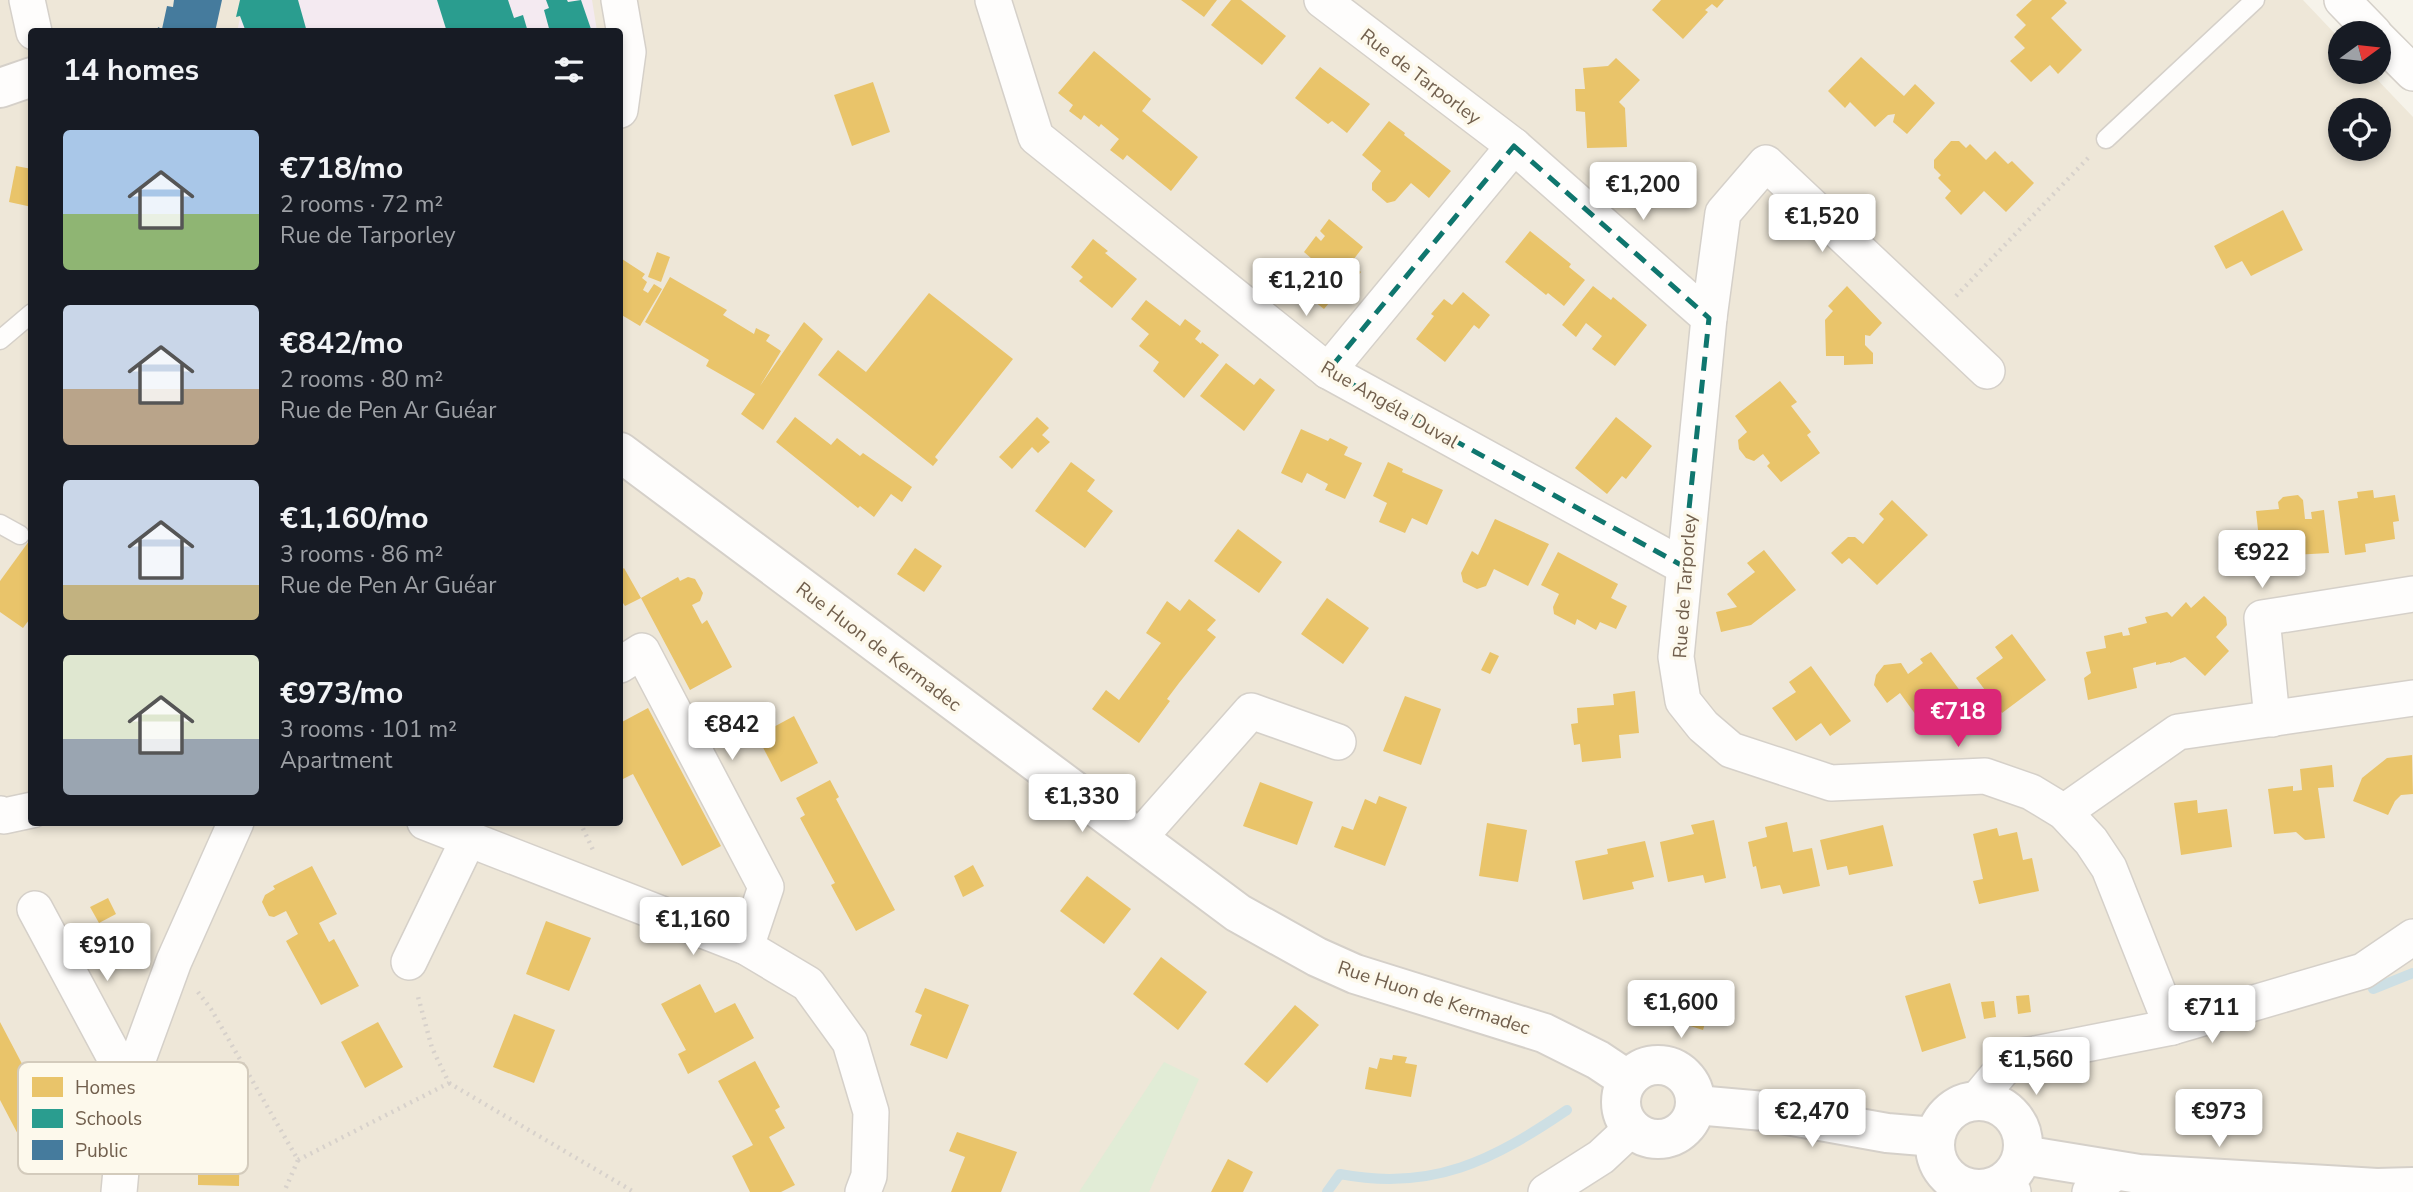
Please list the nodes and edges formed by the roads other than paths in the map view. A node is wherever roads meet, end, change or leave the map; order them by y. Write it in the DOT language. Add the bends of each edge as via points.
graph roads {
  1 [pos="26,0"];
  2 [pos="620,0"];
  3 [pos="993,0"];
  4 [pos="1322,0"];
  5 [pos="2255,0"];
  6 [pos="2342,0"];
  7 [pos="2362,21"];
  8 [pos="33,28"];
  9 [pos="2391,51"];
  10 [pos="2413,74"];
  11 [pos="28,78"];
  12 [pos="0,88"];
  13 [pos="623,88"];
  14 [pos="2106,139"];
  15 [pos="1514,146"];
  16 [pos="28,316"];
  17 [pos="1709,318"];
  18 [pos="0,340"];
  19 [pos="1328,371"];
  20 [pos="1987,371"];
  21 [pos="623,454"];
  22 [pos="0,524"];
  23 [pos="20,535"];
  24 [pos="1683,566"];
  25 [pos="2413,594"];
  26 [pos="623,662"];
  27 [pos="2413,698"];
  28 [pos="2272,719"];
  29 [pos="1338,741"];
  30 [pos="28,811"];
  31 [pos="2064,812"];
  32 [pos="0,814"];
  33 [pos="234,826"];
  34 [pos="435,826"];
  35 [pos="1138,839"];
  36 [pos="468,840"];
  37 [pos="35,909"];
  38 [pos="2413,937"];
  39 [pos="746,947"];
  40 [pos="409,962"];
  41 [pos="2172,1027"];
  42 [pos="117,1062"];
  43 [pos="137,1062"];
  44 [pos="1628,1080"];
  45 [pos="1976,1100"];
  46 [pos="1696,1105"];
  47 [pos="1631,1129"];
  48 [pos="1935,1137"];
  49 [pos="121,1174"];
  50 [pos="2014,1176"];
  51 [pos="2103,1181"];
  52 [pos="2413,1187"];
  53 [pos="119,1192"];
  54 [pos="863,1192"];
  55 [pos="1546,1192"];
  1 -- 8 [label="street"];
  2 -- 13 [label="street" via="628,52"];
  3 -- 19 [label="street, Rue Angéla Duval" via="1037,137"];
  4 -- 15 [label="street, Rue de Tarporley"];
  5 -- 14 [label="lane"];
  6 -- 7 [label="street"];
  9 -- 10 [label="street"];
  11 -- 12 [label="street"];
  15 -- 17 [label="street, Rue de Tarporley"];
  15 -- 19 [label="street"];
  16 -- 18 [label="lane"];
  17 -- 20 [label="street, Rue de Tarporley" via="1723,213 1766,163"];
  17 -- 24 [label="street, Rue de Tarporley"];
  19 -- 24 [label="street, Rue Angéla Duval"];
  21 -- 35 [label="street, Rue Huon de Kermadec"];
  22 -- 23 [label="lane"];
  24 -- 31 [label="street, Rue de Tarporley" via="1676,657 1683,701 1731,750 1831,783 1984,776 2031,792"];
  25 -- 28 [label="street" via="2262,618"];
  26 -- 39 [label="street" via="642,651 765,887"];
  27 -- 28 [label="street"];
  28 -- 31 [label="street" via="2178,733"];
  29 -- 35 [label="street" via="1251,711"];
  30 -- 32 [label="street"];
  31 -- 41 [label="street, Rue de Tarporley" via="2109,868"];
  33 -- 43 [label="street" via="174,961"];
  34 -- 36 [label="street"];
  35 -- 44 [label="street, Rue Huon de Kermadec" via="1238,913 1317,957 1355,974 1544,1033"];
  36 -- 39 [label="street"];
  36 -- 40 [label="street"];
  37 -- 42 [label="street"];
  38 -- 41 [label="street" via="2363,971"];
  39 -- 54 [label="street" via="808,984 850,1042 871,1112 869,1176"];
  41 -- 45 [label="street" via="2019,1056"];
  44 -- 46 [label="street" via="1643,1068 1661,1065 1679,1071 1692,1086"];
  44 -- 47 [label="street" via="1621,1096 1622,1114"];
  45 -- 48 [label="street" via="1950,1112"];
  45 -- 50 [label="street" via="2003,1107 2021,1128 2024,1141"];
  46 -- 47 [label="street" via="1688,1125 1671,1138 1650,1139"];
  46 -- 48 [label="street"];
  47 -- 55 [label="street" via="1601,1157"];
  48 -- 50 [label="street" via="1943,1171 1956,1184 1990,1189"];
  49 -- 53 [label="street"];
  50 -- 51 [label="street"];
  51 -- 52 [label="street" via="2139,1174"];
}
